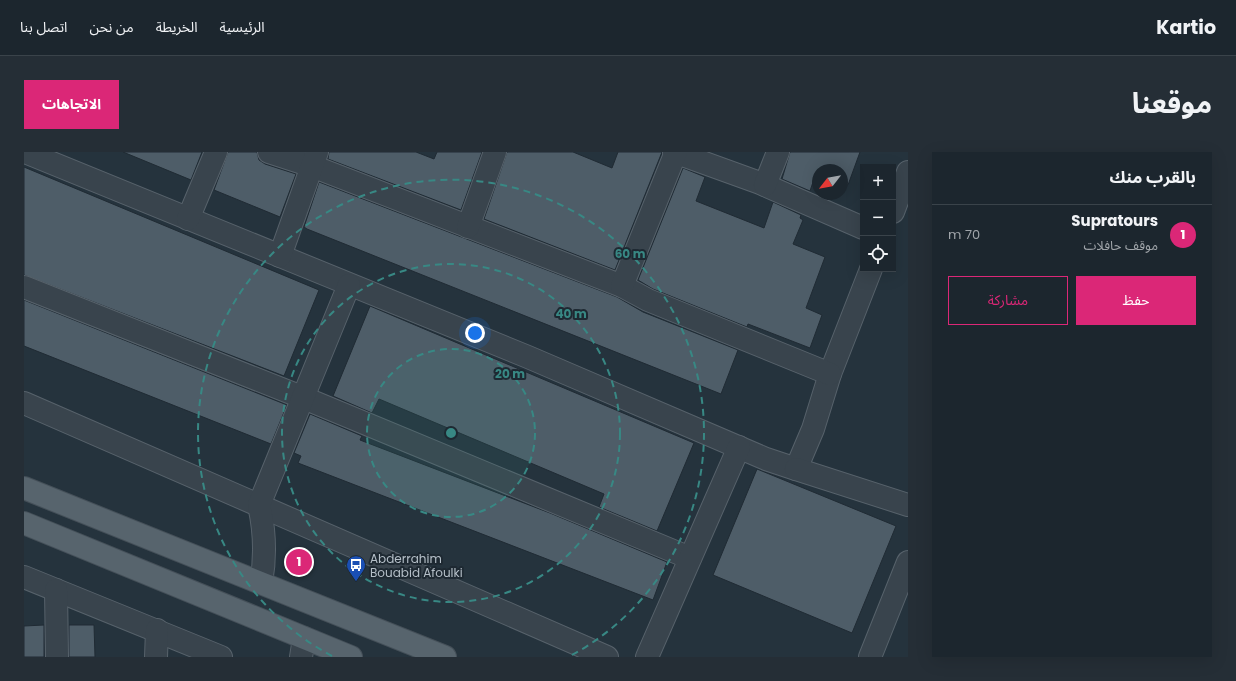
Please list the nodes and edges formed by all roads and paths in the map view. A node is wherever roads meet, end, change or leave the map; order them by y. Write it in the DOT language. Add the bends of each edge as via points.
graph roads {
  1 [pos="25,152"];
  2 [pos="216,152"];
  3 [pos="269,152"];
  4 [pos="495,152"];
  5 [pos="675,152"];
  6 [pos="778,152"];
  7 [pos="314,159"];
  8 [pos="908,172"];
  9 [pos="765,185"];
  10 [pos="896,204"];
  11 [pos="188,219"];
  12 [pos="468,227"];
  13 [pos="860,227"];
  14 [pos="280,256"];
  15 [pos="870,272"];
  16 [pos="349,285"];
  17 [pos="622,286"];
  18 [pos="24,287"];
  19 [pos="830,374"];
  20 [pos="304,398"];
  21 [pos="24,403"];
  22 [pos="739,447"];
  23 [pos="796,469"];
  24 [pos="24,488"];
  25 [pos="260,505"];
  26 [pos="908,505"];
  27 [pos="24,523"];
  28 [pos="690,558"];
  29 [pos="908,562"];
  30 [pos="24,577"];
  31 [pos="261,583"];
  32 [pos="56,590"];
  33 [pos="156,630"];
  34 [pos="302,647"];
  35 [pos="57,657"];
  36 [pos="156,657"];
  37 [pos="221,657"];
  38 [pos="350,657"];
  39 [pos="444,657"];
  40 [pos="607,657"];
  41 [pos="647,657"];
  42 [pos="870,657"];
  1 -- 11 [label="street"];
  2 -- 11 [label="street"];
  3 -- 7 [label="street"];
  4 -- 12 [label="street"];
  5 -- 9 [label="street"];
  5 -- 17 [label="street"];
  6 -- 9 [label="street"];
  7 -- 12 [label="street"];
  7 -- 14 [label="street"];
  8 -- 10 [label="street"];
  9 -- 13 [label="street"];
  11 -- 14 [label="street"];
  12 -- 17 [label="street"];
  14 -- 16 [label="street"];
  15 -- 19 [label="street"];
  16 -- 20 [label="street"];
  16 -- 22 [label="street"];
  17 -- 19 [label="street" via="648,300"];
  18 -- 20 [label="street"];
  19 -- 23 [label="street" via="813,429"];
  20 -- 25 [label="street"];
  20 -- 28 [label="street"];
  21 -- 25 [label="street"];
  22 -- 23 [label="street"];
  22 -- 28 [label="street"];
  23 -- 26 [label="street"];
  24 -- 31 [label="main road"];
  25 -- 31 [label="street" via="265,544 265,564"];
  25 -- 40 [label="street"];
  27 -- 34 [label="main road"];
  28 -- 41 [label="street"];
  29 -- 42 [label="street"];
  30 -- 32 [label="street"];
  31 -- 39 [label="main road"];
  32 -- 33 [label="street"];
  32 -- 35 [label="street"];
  33 -- 36 [label="street"];
  33 -- 37 [label="street"];
  34 -- 38 [label="main road"];
}
